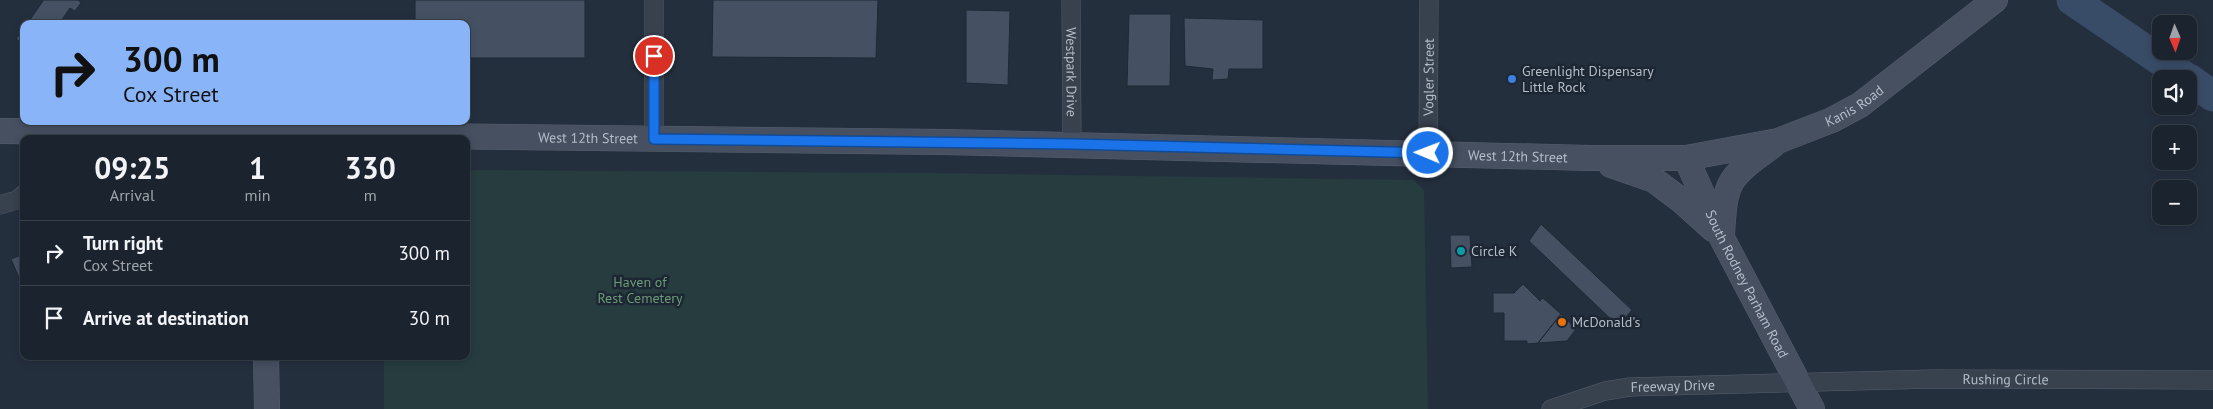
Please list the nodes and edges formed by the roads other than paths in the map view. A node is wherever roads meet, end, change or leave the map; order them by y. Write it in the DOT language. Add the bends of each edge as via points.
graph roads {
  1 [pos="654,0"];
  2 [pos="1071,0"];
  3 [pos="1429,0"];
  4 [pos="1991,3"];
  5 [pos="0,131"];
  6 [pos="33,135"];
  7 [pos="470,138"];
  8 [pos="654,139"];
  9 [pos="1778,141"];
  10 [pos="1072,144"];
  11 [pos="1428,153"];
  12 [pos="1590,158"];
  13 [pos="1686,158"];
  14 [pos="20,197"];
  15 [pos="0,205"];
  16 [pos="1722,238"];
  17 [pos="266,360"];
  18 [pos="2213,380"];
  19 [pos="1798,383"];
  20 [pos="267,409"];
  21 [pos="1551,409"];
  22 [pos="1812,409"];
  1 -- 8 [label="street"];
  2 -- 10 [label="street, Westpark Drive"];
  3 -- 11 [label="street, Vogler Street"];
  4 -- 9 [label="main road, Kanis Road" via="1860,105"];
  5 -- 6 [label="main road, West 12th Street"];
  7 -- 8 [label="main road, West 12th Street"];
  8 -- 10 [label="main road, West 12th Street"];
  9 -- 13 [label="main road, Kanis Road"];
  9 -- 16 [label="main road" via="1734,177 1724,200"];
  10 -- 11 [label="main road, West 12th Street"];
  11 -- 12 [label="main road, West 12th Street"];
  12 -- 13 [label="main road, West 12th Street"];
  12 -- 16 [label="main road" via="1654,180"];
  13 -- 16 [label="main road, South Rodney Parham Road"];
  14 -- 15 [label="street"];
  16 -- 19 [label="main road, South Rodney Parham Road"];
  17 -- 20 [label="main road"];
  18 -- 19 [label="street, Rushing Circle" via="1933,379"];
  19 -- 21 [label="street, Freeway Drive" via="1630,387 1605,391"];
  19 -- 22 [label="main road, South Rodney Parham Road"];
}
